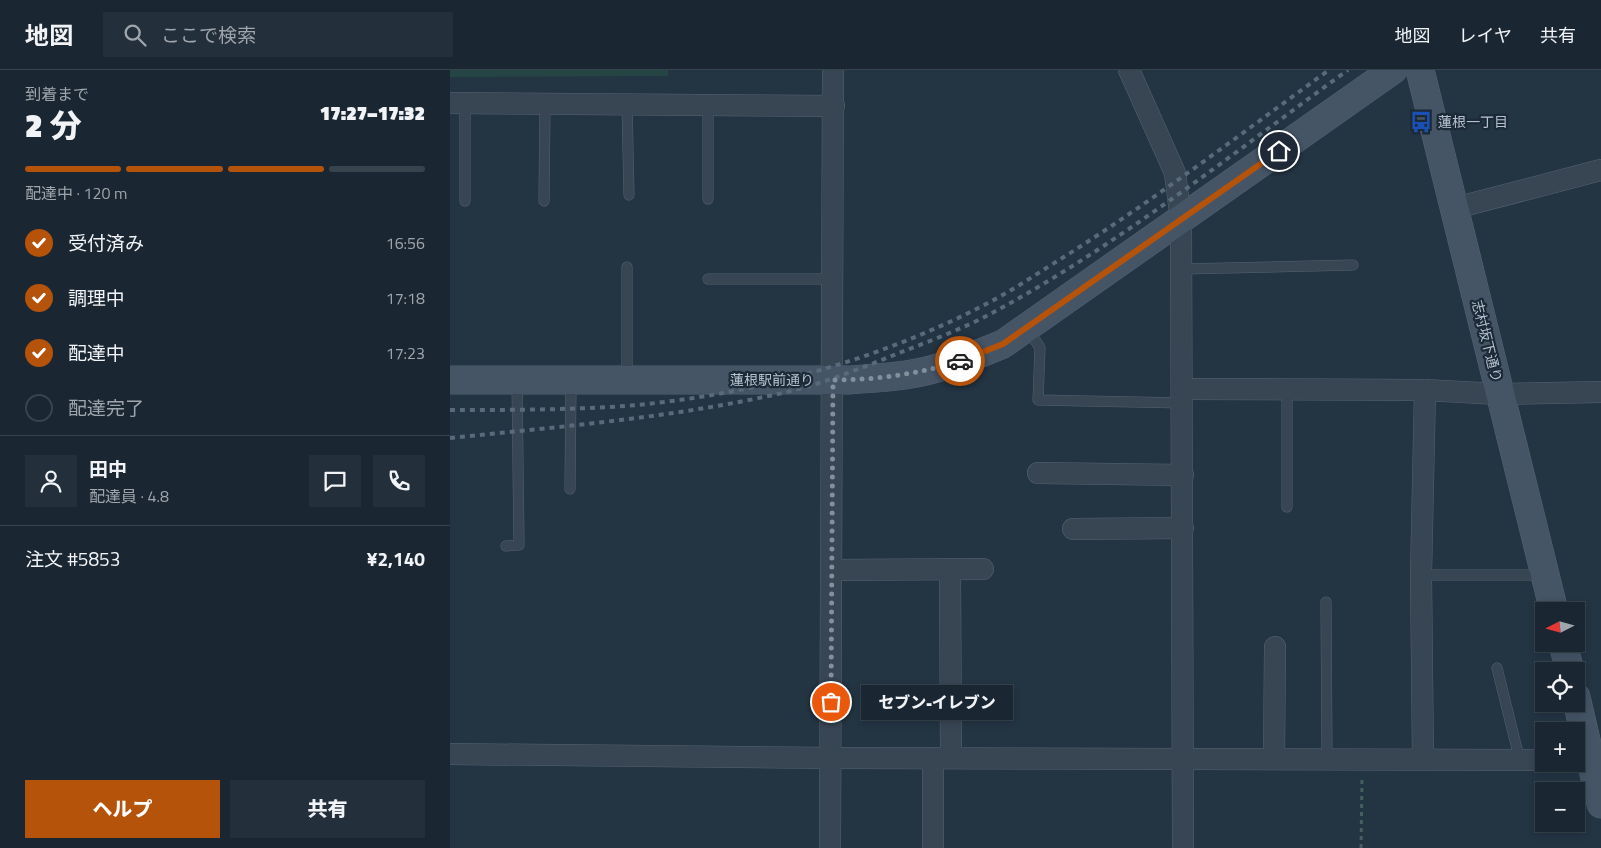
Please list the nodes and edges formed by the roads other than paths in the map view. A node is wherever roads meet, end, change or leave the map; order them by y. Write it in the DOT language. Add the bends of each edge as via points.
graph roads {
  1 [pos="834,70"];
  2 [pos="1129,70"];
  3 [pos="1393,70"];
  4 [pos="1420,70"];
  5 [pos="457,103"];
  6 [pos="545,104"];
  7 [pos="627,104"];
  8 [pos="708,105"];
  9 [pos="834,106"];
  10 [pos="1601,170"];
  11 [pos="629,195"];
  12 [pos="708,199"];
  13 [pos="465,201"];
  14 [pos="544,201"];
  15 [pos="1455,208"];
  16 [pos="1181,220"];
  17 [pos="1353,265"];
  18 [pos="627,267"];
  19 [pos="1182,269"];
  20 [pos="708,279"];
  21 [pos="834,279"];
  22 [pos="1027,327"];
  23 [pos="450,380"];
  24 [pos="517,380"];
  25 [pos="571,380"];
  26 [pos="627,380"];
  27 [pos="833,380"];
  28 [pos="1287,388"];
  29 [pos="1425,390"];
  30 [pos="1601,392"];
  31 [pos="1500,394"];
  32 [pos="1183,396"];
  33 [pos="1038,473"];
  34 [pos="1183,475"];
  35 [pos="570,489"];
  36 [pos="1287,507"];
  37 [pos="1183,528"];
  38 [pos="1073,529"];
  39 [pos="506,546"];
  40 [pos="950,569"];
  41 [pos="983,569"];
  42 [pos="832,570"];
  43 [pos="1421,575"];
  44 [pos="1545,575"];
  45 [pos="1326,602"];
  46 [pos="1552,602"];
  47 [pos="1275,647"];
  48 [pos="1497,668"];
  49 [pos="1579,712"];
  50 [pos="450,754"];
  51 [pos="942,757"];
  52 [pos="831,758"];
  53 [pos="1183,758"];
  54 [pos="1274,758"];
  55 [pos="1327,758"];
  56 [pos="1590,758"];
  57 [pos="1423,759"];
  58 [pos="1535,760"];
  59 [pos="1520,761"];
  60 [pos="1601,804"];
  61 [pos="830,848"];
  62 [pos="933,848"];
  63 [pos="1183,848"];
  1 -- 9 [label="street"];
  2 -- 16 [label="street" via="1175,173"];
  3 -- 16 [label="street, 蓮根駅前通り"];
  4 -- 15 [label="street, 志村坂下通り"];
  5 -- 6 [label="street"];
  5 -- 13 [label="lane"];
  6 -- 7 [label="street"];
  6 -- 14 [label="lane"];
  7 -- 8 [label="street"];
  7 -- 11 [label="lane"];
  8 -- 9 [label="street"];
  8 -- 12 [label="lane"];
  9 -- 21 [label="street"];
  10 -- 15 [label="street"];
  15 -- 31 [label="street, 志村坂下通り"];
  16 -- 19 [label="street"];
  16 -- 22 [label="street, 蓮根駅前通り"];
  17 -- 19 [label="lane"];
  18 -- 26 [label="lane"];
  19 -- 32 [label="street"];
  20 -- 21 [label="lane"];
  21 -- 27 [label="street"];
  22 -- 27 [label="street, 蓮根駅前通り" via="1003,344 929,370 889,377"];
  22 -- 32 [label="lane" via="1040,348 1038,400"];
  23 -- 24 [label="street, 蓮根駅前通り"];
  24 -- 25 [label="street, 蓮根駅前通り"];
  24 -- 39 [label="lane" via="518,545"];
  25 -- 26 [label="street, 蓮根駅前通り"];
  25 -- 35 [label="lane"];
  26 -- 27 [label="street, 蓮根駅前通り"];
  27 -- 42 [label="street"];
  28 -- 29 [label="street"];
  28 -- 32 [label="street"];
  28 -- 36 [label="lane"];
  29 -- 31 [label="street"];
  29 -- 43 [label="street"];
  30 -- 31 [label="street"];
  31 -- 44 [label="street, 志村坂下通り"];
  32 -- 34 [label="street"];
  33 -- 34 [label="street"];
  34 -- 37 [label="street"];
  37 -- 38 [label="street"];
  37 -- 53 [label="street"];
  40 -- 41 [label="street"];
  40 -- 42 [label="street"];
  40 -- 51 [label="street"];
  42 -- 52 [label="street"];
  43 -- 44 [label="lane"];
  43 -- 57 [label="street"];
  44 -- 46 [label="street, 志村坂下通り"];
  45 -- 55 [label="lane"];
  47 -- 54 [label="street"];
  48 -- 59 [label="lane"];
  49 -- 56 [label="street"];
  50 -- 52 [label="street"];
  51 -- 52 [label="street"];
  51 -- 53 [label="street"];
  51 -- 62 [label="street"];
  52 -- 61 [label="street"];
  53 -- 54 [label="street"];
  53 -- 63 [label="street"];
  54 -- 55 [label="street"];
  55 -- 57 [label="street"];
  56 -- 60 [label="street"];
  57 -- 59 [label="street"];
  58 -- 59 [label="street"];
}
